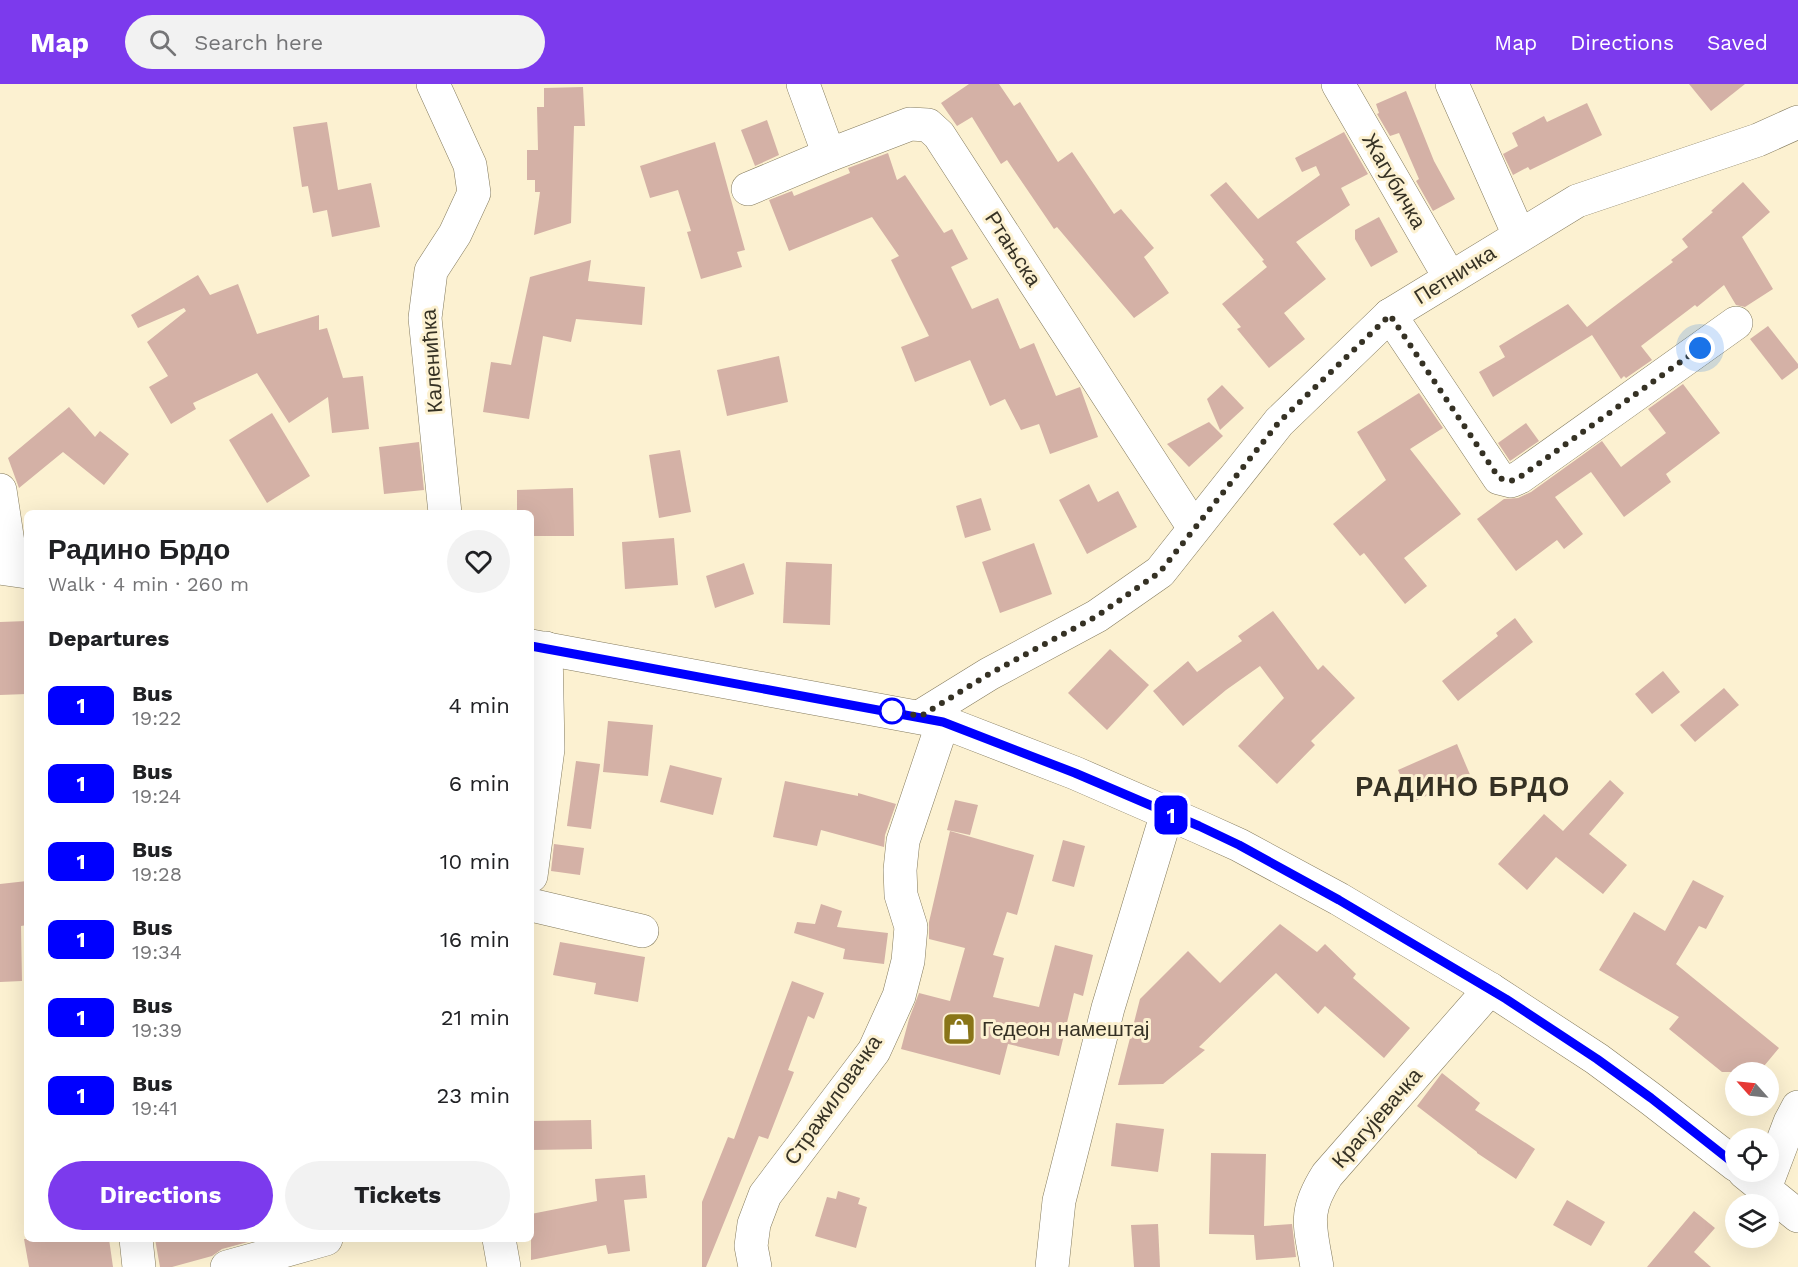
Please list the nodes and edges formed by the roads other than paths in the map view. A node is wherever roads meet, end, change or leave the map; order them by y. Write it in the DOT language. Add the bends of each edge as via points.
graph roads {
  1 [pos="433,84"];
  2 [pos="803,84"];
  3 [pos="1338,84"];
  4 [pos="1452,84"];
  5 [pos="1798,122"];
  6 [pos="829,155"];
  7 [pos="748,189"];
  8 [pos="1520,235"];
  9 [pos="1450,278"];
  10 [pos="1390,315"];
  11 [pos="1736,323"];
  12 [pos="0,490"];
  13 [pos="445,510"];
  14 [pos="1194,528"];
  15 [pos="13,570"];
  16 [pos="538,647"];
  17 [pos="932,719"];
  18 [pos="1167,813"];
  19 [pos="534,853"];
  20 [pos="534,906"];
  21 [pos="642,931"];
  22 [pos="1490,989"];
  23 [pos="1798,1107"];
  24 [pos="1779,1140"];
  25 [pos="1725,1156"];
  26 [pos="1757,1182"];
  27 [pos="1798,1216"];
  28 [pos="136,1242"];
  29 [pos="315,1242"];
  30 [pos="500,1242"];
  31 [pos="139,1267"];
  32 [pos="227,1267"];
  33 [pos="504,1267"];
  34 [pos="755,1267"];
  35 [pos="1052,1267"];
  36 [pos="1317,1267"];
  1 -- 13 [label="street, Каленићка" via="471,165 474,193 455,234 431,271 424,318"];
  2 -- 6 [label="street"];
  3 -- 9 [label="street, Жагубичка"];
  4 -- 8 [label="street"];
  5 -- 8 [label="street, Петничка" via="1758,140 1577,201"];
  6 -- 7 [label="street, Ртањска"];
  6 -- 14 [label="street, Ртањска" via="910,124 928,125 939,135"];
  8 -- 9 [label="street, Петничка"];
  9 -- 10 [label="street, Петничка"];
  10 -- 11 [label="street" via="1499,478 1511,481"];
  10 -- 14 [label="street, Петничка" via="1279,422"];
  12 -- 15 [label="street"];
  14 -- 17 [label="street, Петничка" via="1160,572 1097,616 989,674"];
  16 -- 17 [label="street"];
  16 -- 19 [label="street" via="548,748"];
  17 -- 18 [label="street"];
  17 -- 34 [label="street, Стражиловачка" via="903,841 901,895 911,927 899,996 874,1051 765,1196 754,1224 751,1246"];
  18 -- 22 [label="street" via="1284,869"];
  18 -- 35 [label="street" via="1108,1008 1059,1201"];
  20 -- 21 [label="street"];
  22 -- 25 [label="street" via="1597,1059"];
  22 -- 36 [label="street, Крагујевачка" via="1319,1187 1309,1220"];
  23 -- 24 [label="street"];
  26 -- 27 [label="street"];
  28 -- 31 [label="street"];
  29 -- 32 [label="street"];
  30 -- 33 [label="street"];
}
